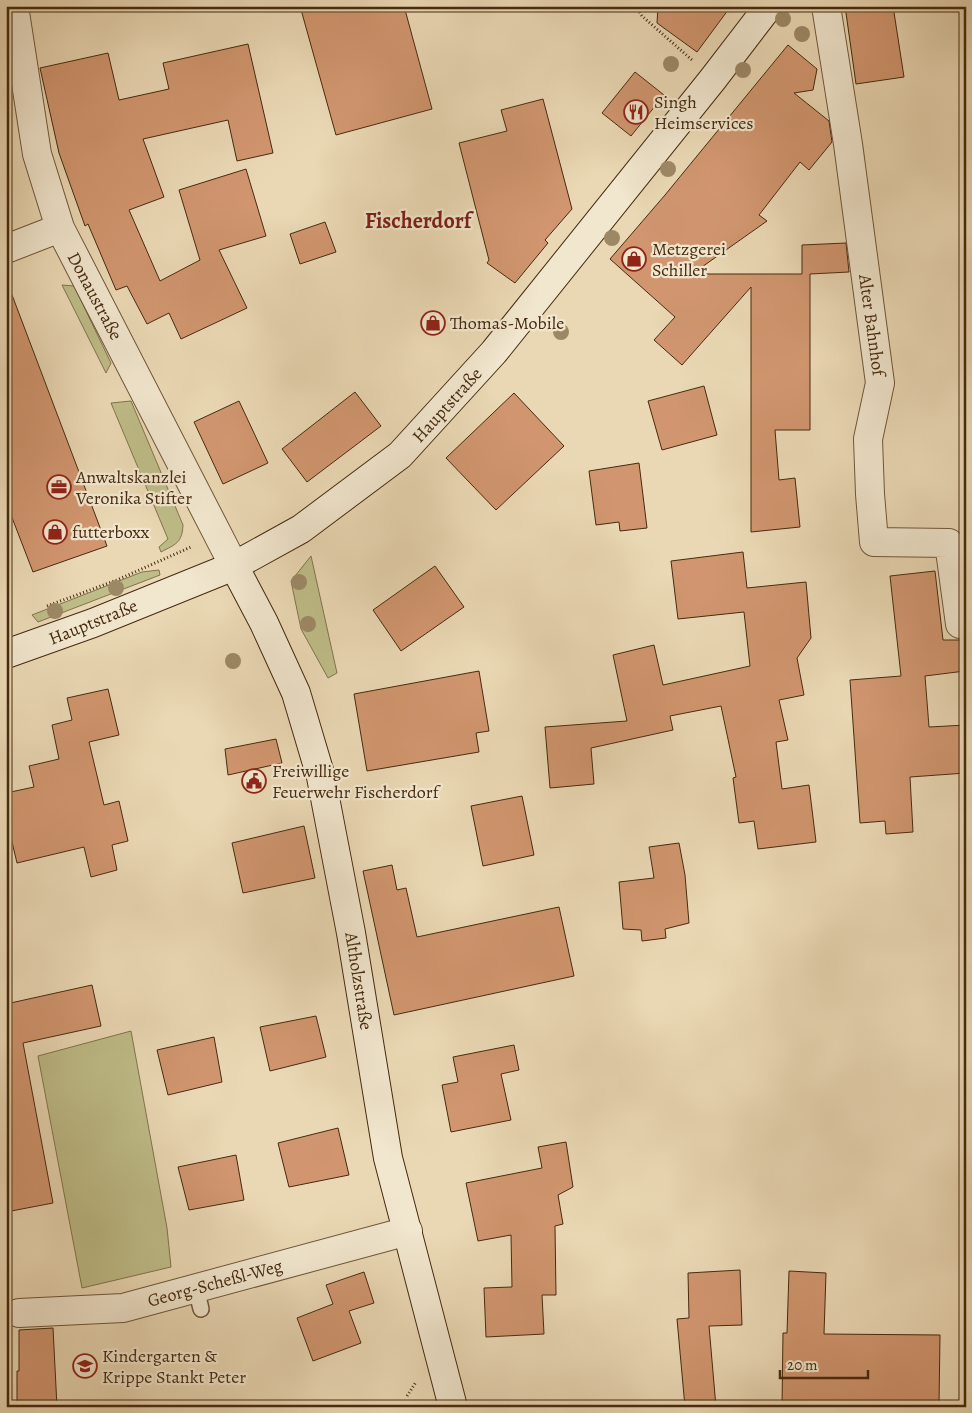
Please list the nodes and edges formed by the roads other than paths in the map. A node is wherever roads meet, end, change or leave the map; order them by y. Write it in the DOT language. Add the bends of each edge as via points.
graph roads {
  1 [pos="14,6"];
  2 [pos="769,6"];
  3 [pos="826,6"];
  4 [pos="60,228"];
  5 [pos="6,249"];
  6 [pos="234,566"];
  7 [pos="966,624"];
  8 [pos="6,654"];
  9 [pos="408,1231"];
  10 [pos="19,1313"];
  11 [pos="454,1407"];
  1 -- 4 [label="street, Donaustraße" via="37,154"];
  2 -- 6 [label="street, Hauptstraße" via="494,352 409,446 301,529"];
  3 -- 7 [label="street, Alter Bahnhof" via="880,383 868,439 874,542 949,543 960,624"];
  4 -- 5 [label="street"];
  4 -- 6 [label="street, Donaustraße"];
  6 -- 8 [label="street, Hauptstraße"];
  6 -- 9 [label="street, Altholzstraße" via="296,693 322,777 388,1158"];
  9 -- 10 [label="street, Georg-Scheßl-Weg" via="199,1299 123,1308"];
  9 -- 11 [label="street, Altholzstraße"];
}
